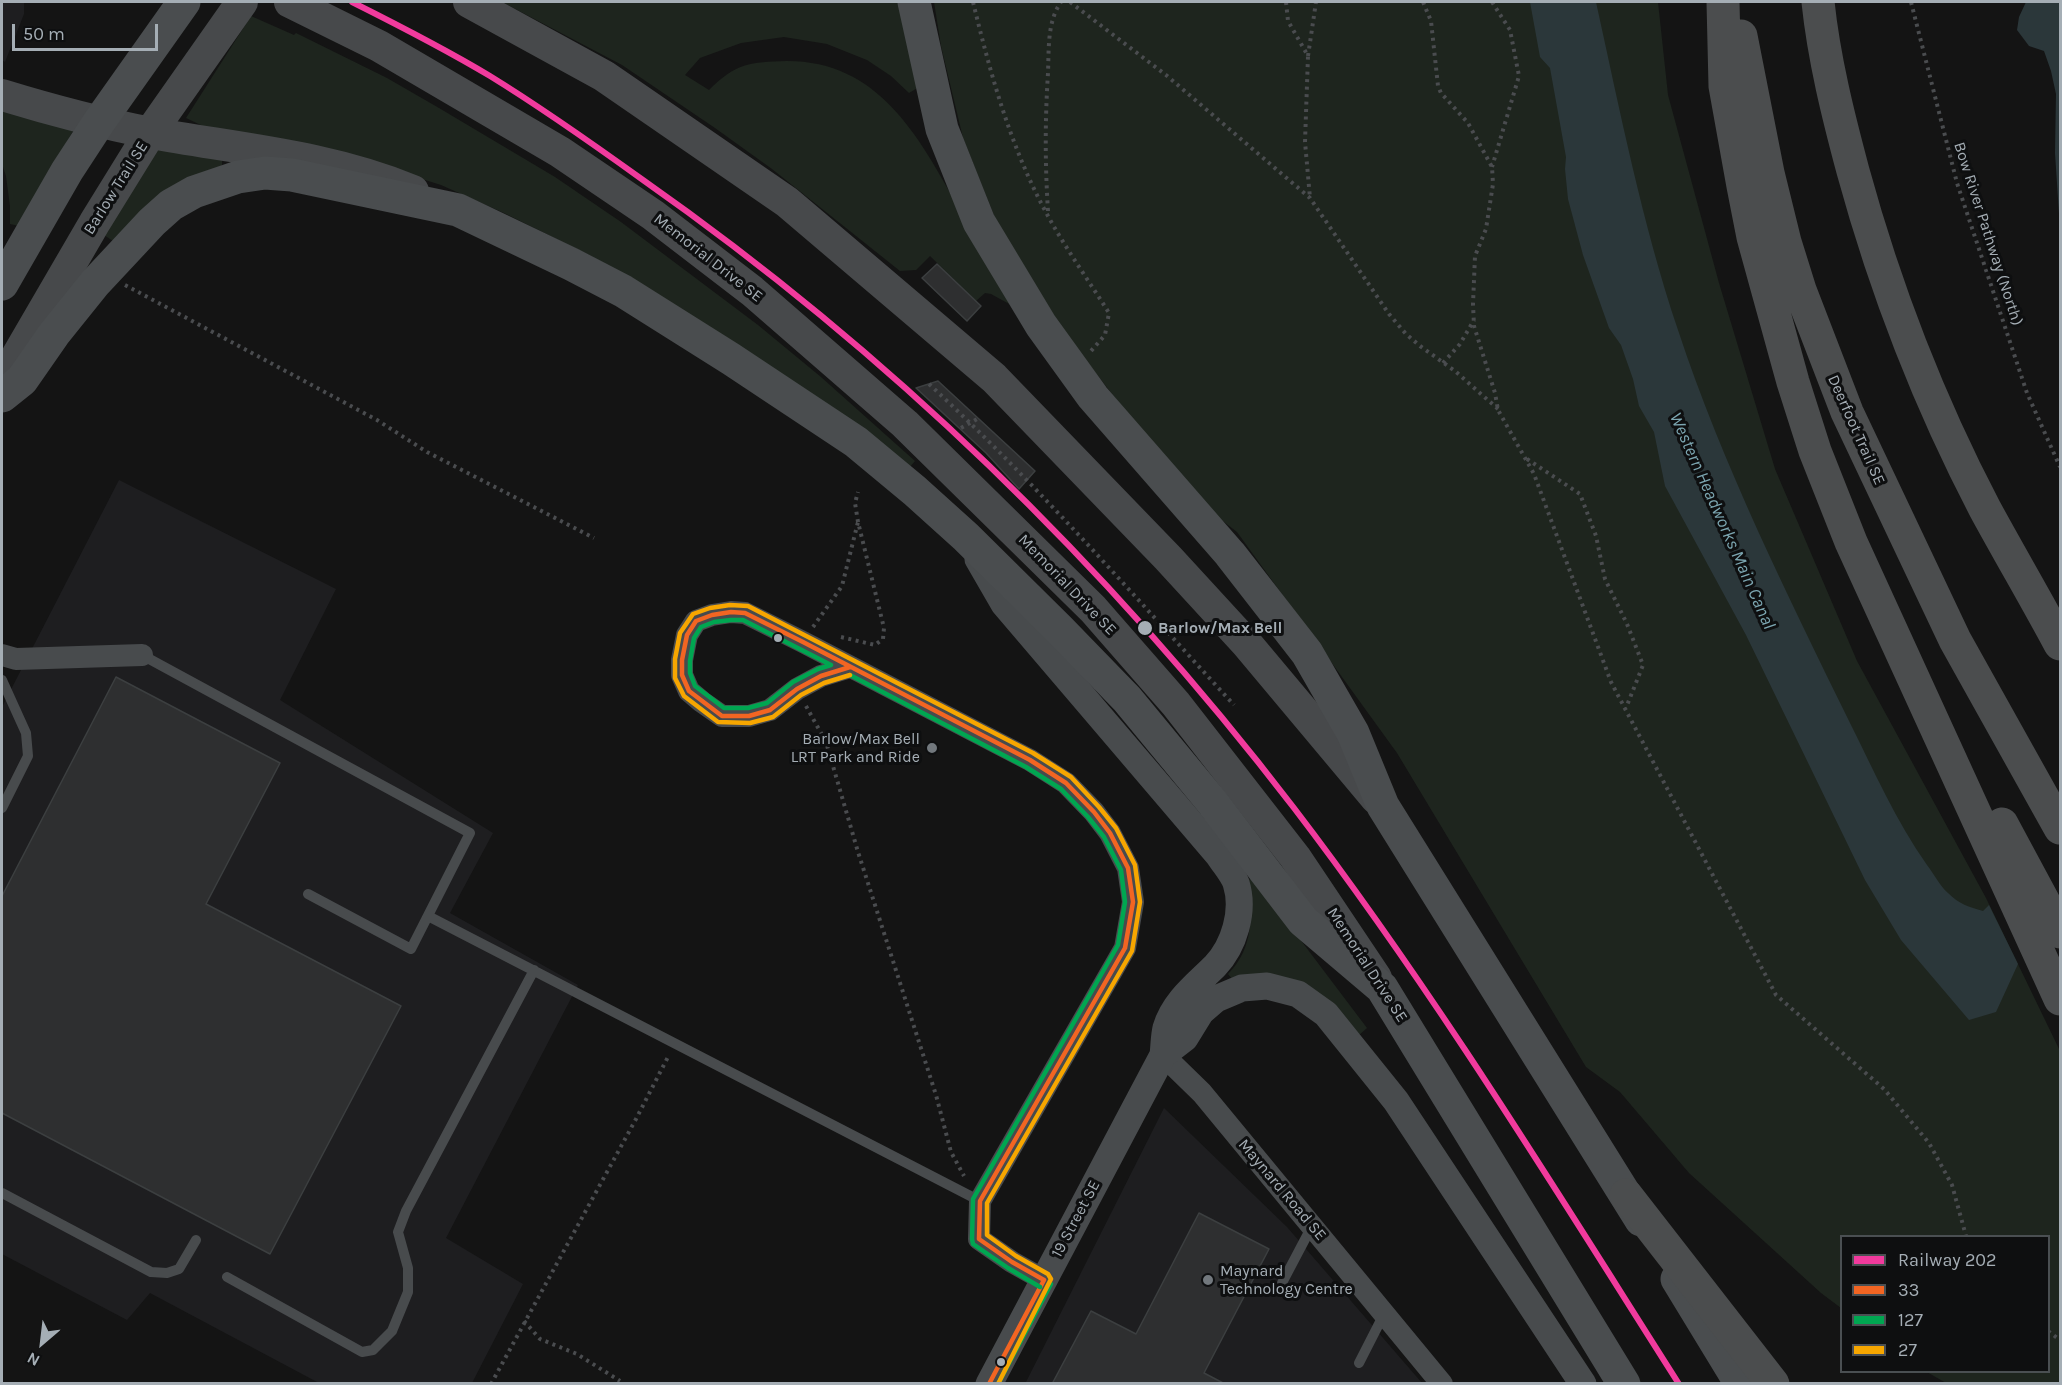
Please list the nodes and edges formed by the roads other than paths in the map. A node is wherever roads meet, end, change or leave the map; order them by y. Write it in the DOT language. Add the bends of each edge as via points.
graph roads {
  1 [pos="184,2"];
  2 [pos="242,2"];
  3 [pos="469,2"];
  4 [pos="914,2"];
  5 [pos="1723,2"];
  6 [pos="1737,2"];
  7 [pos="1818,2"];
  8 [pos="295,4"];
  9 [pos="2,95"];
  10 [pos="99,122"];
  11 [pos="150,132"];
  12 [pos="458,210"];
  13 [pos="2,284"];
  14 [pos="2,382"];
  15 [pos="2,396"];
  16 [pos="966,537"];
  17 [pos="1858,558"];
  18 [pos="2061,645"];
  19 [pos="2,655"];
  20 [pos="142,655"];
  21 [pos="850,667"];
  22 [pos="2,680"];
  23 [pos="1383,806"];
  24 [pos="2,808"];
  25 [pos="2061,828"];
  26 [pos="308,894"];
  27 [pos="428,916"];
  28 [pos="2061,932"];
  29 [pos="534,970"];
  30 [pos="1382,987"];
  31 [pos="2061,999"];
  32 [pos="1163,1055"];
  33 [pos="2,1193"];
  34 [pos="1626,1195"];
  35 [pos="980,1201"];
  36 [pos="1312,1226"];
  37 [pos="196,1240"];
  38 [pos="227,1277"];
  39 [pos="1044,1280"];
  40 [pos="1282,1283"];
  41 [pos="1385,1314"];
  42 [pos="1359,1363"];
  43 [pos="989,1383"];
  44 [pos="1442,1383"];
  45 [pos="1583,1383"];
  46 [pos="1624,1383"];
  47 [pos="1741,1383"];
  48 [pos="1773,1383"];
  1 -- 10 [label="main road"];
  2 -- 11 [label="main road, Barlow Trail SE"];
  3 -- 23 [label="main road" via="604,76 787,202 994,378 1247,644"];
  4 -- 23 [label="main road" via="942,129 979,222 1041,325 1093,397 1230,554 1307,653 1353,733"];
  5 -- 17 [label="highway" via="1725,86 1753,237 1815,451"];
  6 -- 25 [label="highway, Deerfoot Trail SE" via="1748,80 1785,242 1825,358 1851,423 1946,622"];
  7 -- 18 [label="highway" via="1839,119 1887,285 1932,396 1985,508"];
  8 -- 30 [label="main road, Memorial Drive SE" via="379,46 560,152 653,215 752,291 905,424 1093,609 1176,704 1295,857"];
  9 -- 10 [label="main road"];
  10 -- 11 [label="main road"];
  10 -- 13 [label="main road"];
  11 -- 12 [label="main road" via="294,156 367,174"];
  11 -- 14 [label="main road, Barlow Trail SE"];
  12 -- 15 [label="main road" via="292,175 265,173 238,177 194,192 152,222 104,273 22,380"];
  12 -- 16 [label="main road" via="623,291 731,359 856,442"];
  16 -- 30 [label="main road" via="1127,699 1304,921"];
  16 -- 32 [label="street" via="1004,604 1219,855 1236,883 1239,912 1233,939 1216,964 1181,1000 1166,1027"];
  17 -- 28 [label="highway"];
  17 -- 31 [label="highway"];
  19 -- 20 [label="street"];
  20 -- 27 [label="lane" via="470,834"];
  21 -- 21 [label="street" via="745,613 731,612 696,621 687,635 682,675 689,691 722,716 749,716 770,710 821,676"];
  21 -- 35 [label="street" via="1030,760 1066,783 1110,833 1128,868 1133,902 1125,948"];
  22 -- 24 [label="lane" via="26,733 28,756"];
  23 -- 34 [label="main road"];
  26 -- 27 [label="lane" via="411,949"];
  27 -- 29 [label="lane"];
  29 -- 35 [label="lane"];
  29 -- 38 [label="lane" via="406,1211 398,1232 408,1268 408,1292 392,1331 373,1350 362,1352"];
  30 -- 46 [label="main road, Memorial Drive SE"];
  32 -- 36 [label="street, Maynard Road SE" via="1202,1093"];
  32 -- 39 [label="street, 19 Street SE"];
  32 -- 45 [label="street" via="1185,1038 1201,1012 1216,999 1242,988 1267,986 1298,994 1326,1014 1396,1101"];
  33 -- 37 [label="lane" via="150,1272 179,1269"];
  34 -- 47 [label="main road"];
  34 -- 48 [label="highway"];
  35 -- 39 [label="street" via="979,1239"];
  36 -- 40 [label="lane"];
  36 -- 41 [label="street, Maynard Road SE"];
  39 -- 43 [label="street, 19 Street SE"];
  41 -- 42 [label="lane"];
  41 -- 44 [label="street, Maynard Road SE"];
}
